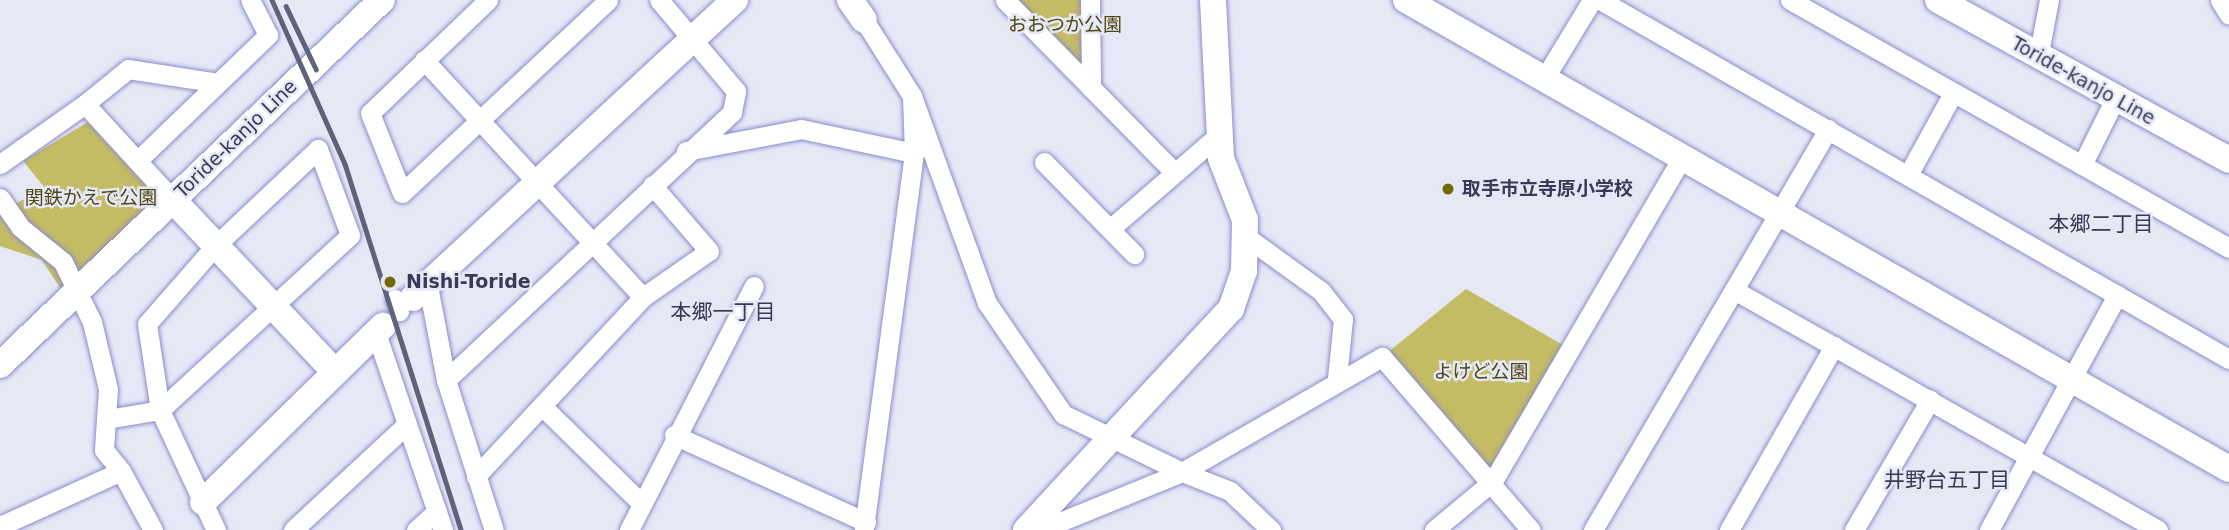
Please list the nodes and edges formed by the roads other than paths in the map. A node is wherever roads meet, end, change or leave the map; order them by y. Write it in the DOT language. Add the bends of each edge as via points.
graph roads {
  1 [pos="250,0"];
  2 [pos="382,0"];
  3 [pos="488,0"];
  4 [pos="608,0"];
  5 [pos="659,0"];
  6 [pos="735,0"];
  7 [pos="1005,0"];
  8 [pos="1090,0"];
  9 [pos="1213,0"];
  10 [pos="1406,0"];
  11 [pos="1592,0"];
  12 [pos="1600,0"];
  13 [pos="1790,0"];
  14 [pos="1938,0"];
  15 [pos="2049,0"];
  16 [pos="2220,0"];
  17 [pos="857,10"];
  18 [pos="2229,15"];
  19 [pos="695,41"];
  20 [pos="2038,58"];
  21 [pos="424,60"];
  22 [pos="1544,79"];
  23 [pos="218,83"];
  24 [pos="1091,88"];
  25 [pos="1953,93"];
  26 [pos="912,96"];
  27 [pos="2115,99"];
  28 [pos="85,104"];
  29 [pos="481,120"];
  30 [pos="1828,129"];
  31 [pos="1220,134"];
  32 [pos="686,151"];
  33 [pos="914,153"];
  34 [pos="1682,158"];
  35 [pos="2229,160"];
  36 [pos="137,161"];
  37 [pos="1044,162"];
  38 [pos="0,164"];
  39 [pos="2082,165"];
  40 [pos="1172,170"];
  41 [pos="1908,175"];
  42 [pos="540,181"];
  43 [pos="652,185"];
  44 [pos="0,198"];
  45 [pos="172,200"];
  46 [pos="1780,211"];
  47 [pos="1111,228"];
  48 [pos="1245,236"];
  49 [pos="595,240"];
  50 [pos="215,246"];
  51 [pos="2229,248"];
  52 [pos="1134,254"];
  53 [pos="754,286"];
  54 [pos="1734,290"];
  55 [pos="77,291"];
  56 [pos="2117,295"];
  57 [pos="643,297"];
  58 [pos="274,306"];
  59 [pos="399,309"];
  60 [pos="1834,346"];
  61 [pos="2229,359"];
  62 [pos="0,365"];
  63 [pos="335,372"];
  64 [pos="1337,378"];
  65 [pos="2071,378"];
  66 [pos="446,380"];
  67 [pos="1930,400"];
  68 [pos="542,405"];
  69 [pos="160,410"];
  70 [pos="107,419"];
  71 [pos="406,425"];
  72 [pos="674,435"];
  73 [pos="1111,439"];
  74 [pos="2027,455"];
  75 [pos="2229,469"];
  76 [pos="121,471"];
  77 [pos="1182,472"];
  78 [pos="476,475"];
  79 [pos="1493,481"];
  80 [pos="203,502"];
  81 [pos="640,502"];
  82 [pos="437,510"];
  83 [pos="0,526"];
  84 [pos="865,526"];
  85 [pos="153,530"];
  86 [pos="216,530"];
  87 [pos="293,530"];
  88 [pos="416,530"];
  89 [pos="443,530"];
  90 [pos="494,530"];
  91 [pos="629,530"];
  92 [pos="1026,530"];
  93 [pos="1040,530"];
  94 [pos="1271,530"];
  95 [pos="1434,530"];
  96 [pos="1531,530"];
  97 [pos="1593,530"];
  98 [pos="1729,530"];
  99 [pos="1853,530"];
  100 [pos="1989,530"];
  101 [pos="2158,530"];
  1 -- 23 [label="street" via="268,34"];
  2 -- 45 [label="street, Toride-kanjo Line"];
  3 -- 21 [label="street"];
  4 -- 29 [label="street"];
  5 -- 19 [label="street"];
  6 -- 19 [label="street"];
  7 -- 24 [label="street"];
  8 -- 24 [label="street"];
  9 -- 31 [label="street"];
  10 -- 22 [label="street"];
  11 -- 22 [label="street"];
  12 -- 30 [label="street"];
  13 -- 25 [label="street"];
  14 -- 20 [label="street, Toride-kanjo Line"];
  15 -- 20 [label="street"];
  16 -- 18 [label="street"];
  17 -- 26 [label="street"];
  19 -- 32 [label="street" via="736,92 732,112"];
  19 -- 42 [label="street"];
  20 -- 27 [label="street, Toride-kanjo Line"];
  21 -- 29 [label="street"];
  21 -- 29 [label="street" via="370,113 402,193"];
  22 -- 34 [label="street"];
  23 -- 28 [label="street" via="128,69"];
  23 -- 36 [label="street"];
  24 -- 40 [label="street"];
  25 -- 39 [label="street"];
  25 -- 41 [label="street"];
  26 -- 33 [label="street"];
  26 -- 73 [label="street" via="987,303 1062,414"];
  27 -- 35 [label="street, Toride-kanjo Line"];
  27 -- 39 [label="street"];
  28 -- 36 [label="street"];
  28 -- 38 [label="street"];
  29 -- 42 [label="street"];
  30 -- 41 [label="street"];
  30 -- 46 [label="street"];
  31 -- 40 [label="street"];
  31 -- 48 [label="street" via="1221,158"];
  32 -- 33 [label="street" via="801,130"];
  32 -- 43 [label="street"];
  33 -- 84 [label="street"];
  34 -- 46 [label="street"];
  34 -- 79 [label="street"];
  36 -- 45 [label="street"];
  37 -- 47 [label="street"];
  39 -- 51 [label="street"];
  40 -- 47 [label="street"];
  41 -- 56 [label="street"];
  42 -- 49 [label="street"];
  42 -- 59 [label="street"];
  43 -- 49 [label="street"];
  43 -- 57 [label="street" via="709,251"];
  44 -- 55 [label="street" via="20,227 62,262"];
  45 -- 50 [label="street"];
  45 -- 55 [label="street, Toride-kanjo Line"];
  46 -- 54 [label="street"];
  46 -- 65 [label="street"];
  47 -- 52 [label="street"];
  48 -- 64 [label="street" via="1321,290 1343,319"];
  48 -- 73 [label="street" via="1244,271 1231,309"];
  49 -- 57 [label="street"];
  49 -- 66 [label="street"];
  50 -- 58 [label="street"];
  50 -- 58 [label="street" via="318,149 350,235"];
  50 -- 69 [label="street" via="147,324"];
  53 -- 72 [label="street"];
  54 -- 60 [label="street"];
  54 -- 97 [label="street"];
  55 -- 62 [label="street, Toride-kanjo Line"];
  55 -- 70 [label="street" via="104,361"];
  56 -- 61 [label="street"];
  56 -- 65 [label="street"];
  57 -- 68 [label="street"];
  58 -- 63 [label="street"];
  58 -- 69 [label="street"];
  59 -- 63 [label="street"];
  59 -- 66 [label="street"];
  59 -- 71 [label="street"];
  60 -- 67 [label="street"];
  60 -- 98 [label="street"];
  63 -- 80 [label="street"];
  64 -- 77 [label="street"];
  64 -- 79 [label="street" via="1381,357"];
  65 -- 74 [label="street"];
  65 -- 75 [label="street"];
  66 -- 78 [label="street"];
  67 -- 74 [label="street"];
  67 -- 99 [label="street"];
  68 -- 78 [label="street"];
  68 -- 81 [label="street"];
  69 -- 70 [label="street"];
  69 -- 80 [label="street"];
  70 -- 76 [label="street" via="104,450"];
  71 -- 82 [label="street"];
  71 -- 87 [label="street"];
  72 -- 81 [label="street"];
  72 -- 84 [label="street"];
  73 -- 77 [label="street"];
  73 -- 92 [label="street"];
  74 -- 100 [label="street"];
  74 -- 101 [label="street"];
  76 -- 83 [label="street"];
  76 -- 85 [label="street"];
  77 -- 93 [label="street"];
  77 -- 94 [label="street" via="1230,491"];
  78 -- 90 [label="street"];
  79 -- 95 [label="street"];
  79 -- 96 [label="street"];
  80 -- 86 [label="street"];
  81 -- 91 [label="street"];
  82 -- 88 [label="street"];
  82 -- 89 [label="street"];
}
